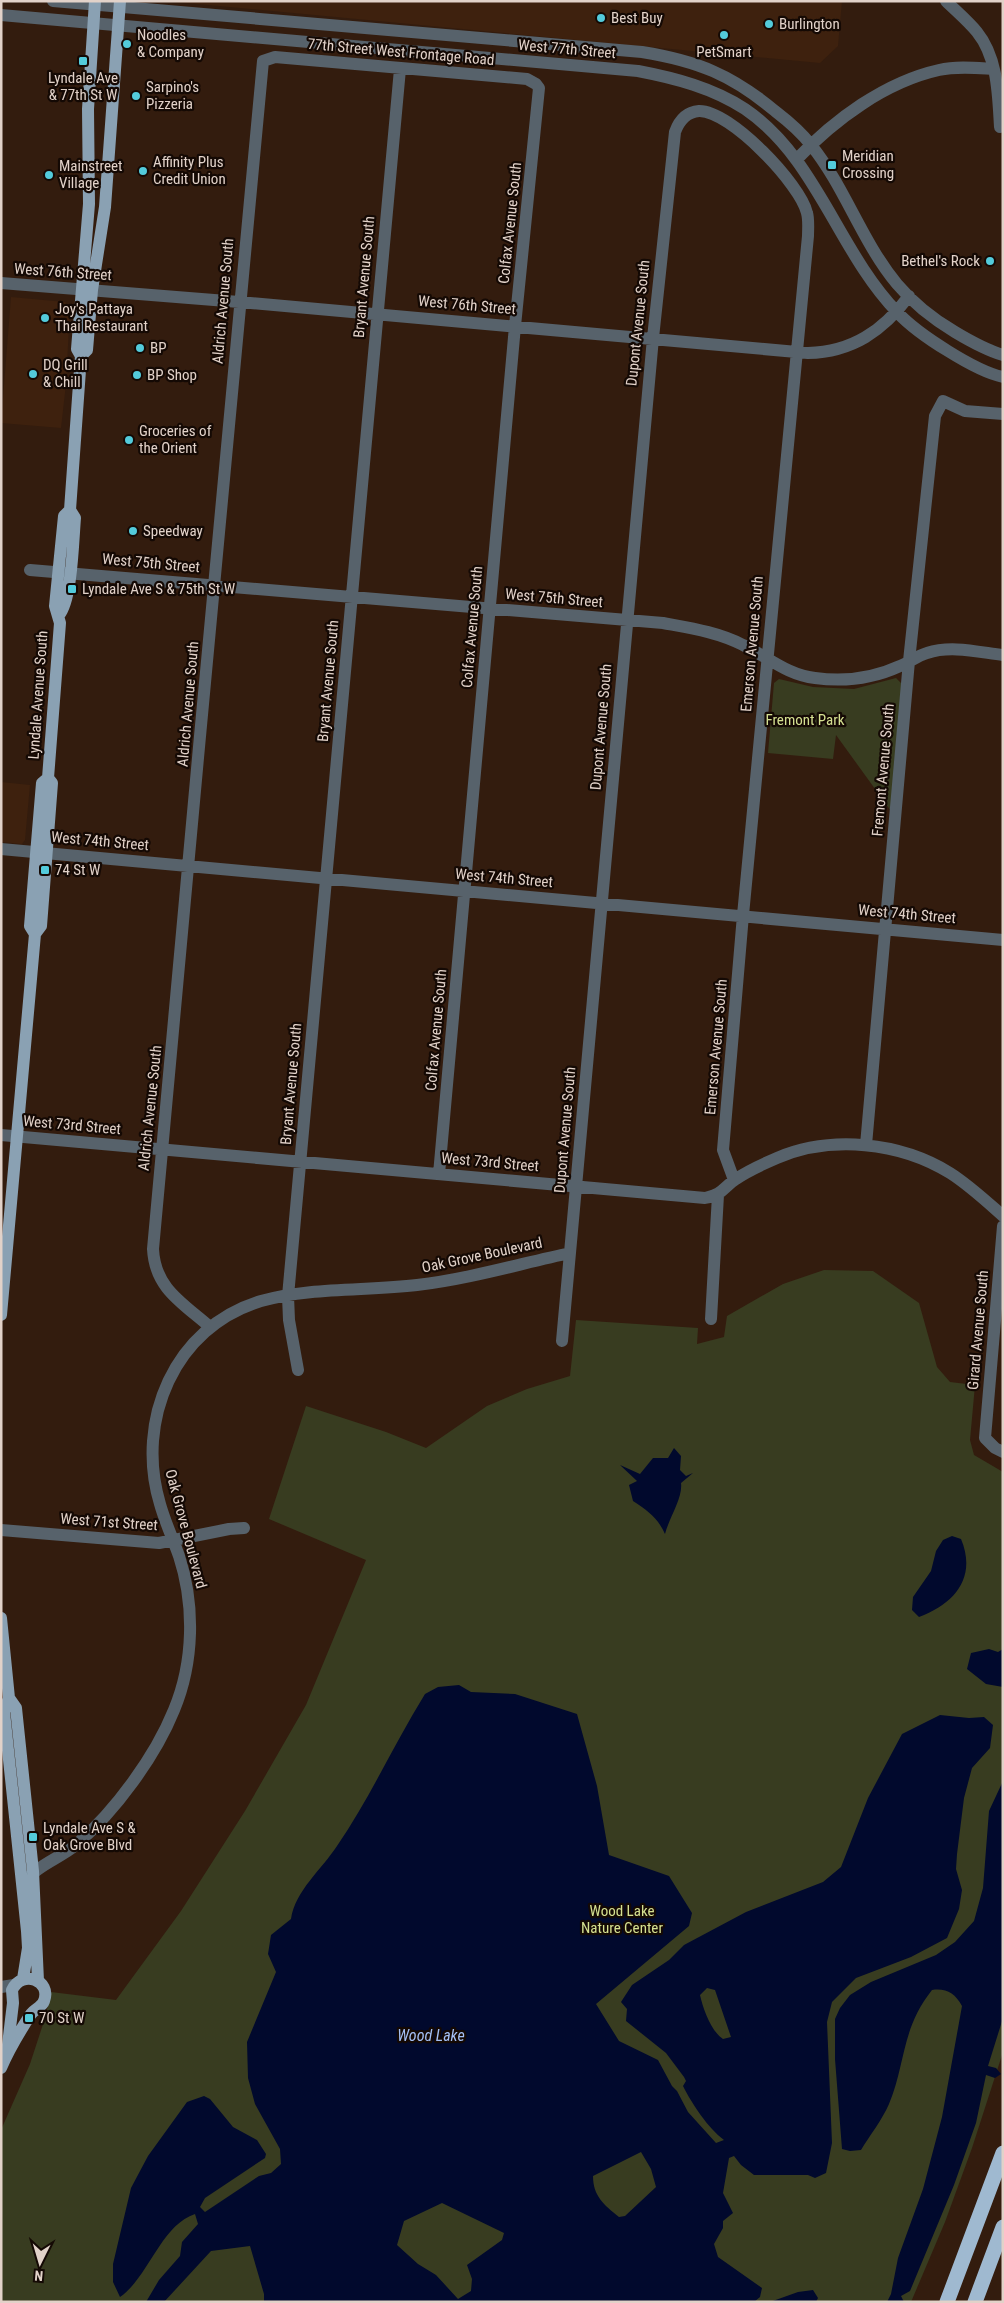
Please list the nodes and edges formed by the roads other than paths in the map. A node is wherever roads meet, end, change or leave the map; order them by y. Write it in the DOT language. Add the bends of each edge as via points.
graph roads {
  1 [pos="53,1"];
  2 [pos="946,1"];
  3 [pos="95,3"];
  4 [pos="120,4"];
  5 [pos="1,15"];
  6 [pos="94,24"];
  7 [pos="118,26"];
  8 [pos="263,61"];
  9 [pos="400,69"];
  10 [pos="993,69"];
  11 [pos="536,84"];
  12 [pos="682,118"];
  13 [pos="1000,127"];
  14 [pos="811,144"];
  15 [pos="797,159"];
  16 [pos="1,283"];
  17 [pos="87,290"];
  18 [pos="909,296"];
  19 [pos="239,302"];
  20 [pos="897,313"];
  21 [pos="377,314"];
  22 [pos="516,326"];
  23 [pos="653,338"];
  24 [pos="797,352"];
  25 [pos="1003,355"];
  26 [pos="1003,377"];
  27 [pos="1003,414"];
  28 [pos="30,570"];
  29 [pos="64,572"];
  30 [pos="214,585"];
  31 [pos="352,597"];
  32 [pos="490,608"];
  33 [pos="627,620"];
  34 [pos="1003,655"];
  35 [pos="767,659"];
  36 [pos="909,661"];
  37 [pos="1,849"];
  38 [pos="41,852"];
  39 [pos="190,866"];
  40 [pos="327,878"];
  41 [pos="464,890"];
  42 [pos="602,903"];
  43 [pos="743,916"];
  44 [pos="884,928"];
  45 [pos="1003,940"];
  46 [pos="1,1135"];
  47 [pos="17,1136"];
  48 [pos="866,1145"];
  49 [pos="162,1149"];
  50 [pos="300,1162"];
  51 [pos="440,1174"];
  52 [pos="734,1180"];
  53 [pos="576,1186"];
  54 [pos="718,1195"];
  55 [pos="1003,1216"];
  56 [pos="1003,1226"];
  57 [pos="570,1253"];
  58 [pos="288,1296"];
  59 [pos="1,1316"];
  60 [pos="711,1319"];
  61 [pos="210,1327"];
  62 [pos="562,1341"];
  63 [pos="298,1370"];
  64 [pos="1003,1452"];
  65 [pos="244,1528"];
  66 [pos="1,1530"];
  67 [pos="172,1539"];
  68 [pos="1,1618"];
  69 [pos="5,1699"];
  70 [pos="33,1871"];
  71 [pos="23,1884"];
  72 [pos="38,1981"];
  73 [pos="19,1982"];
  74 [pos="1,1987"];
  75 [pos="9,1999"];
  76 [pos="33,2011"];
  77 [pos="7,2053"];
  78 [pos="1,2068"];
  79 [pos="1003,2153"];
  80 [pos="1003,2227"];
  81 [pos="947,2302"];
  82 [pos="975,2302"];
  1 -- 3 [label="street, West 77th Street"];
  2 -- 10 [label="street" via="977,33"];
  3 -- 4 [label="street, West 77th Street"];
  3 -- 6 [label="main road, Lyndale Avenue South"];
  4 -- 7 [label="main road, Lyndale Avenue South"];
  4 -- 14 [label="street, West 77th Street" via="675,57 741,84"];
  5 -- 6 [label="street, West 77th Street"];
  6 -- 7 [label="street, West 77th Street"];
  6 -- 17 [label="main road, Lyndale Avenue South" via="88,109"];
  7 -- 15 [label="street, West 77th Street" via="638,71 676,79 745,110"];
  7 -- 17 [label="main road, Lyndale Avenue South" via="105,206"];
  8 -- 9 [label="street, 77th Street West Frontage Road" via="275,57"];
  8 -- 19 [label="street, Aldrich Avenue South"];
  9 -- 11 [label="street, 77th Street West Frontage Road" via="527,79"];
  9 -- 21 [label="street, Bryant Avenue South"];
  10 -- 13 [label="street"];
  10 -- 14 [label="street" via="939,70 905,81 865,102"];
  11 -- 22 [label="street, Colfax Avenue South" via="540,93"];
  12 -- 23 [label="street, Dupont Avenue South" via="675,132"];
  12 -- 24 [label="street, Emerson Avenue South" via="701,111 743,132 794,188 807,213 808,236"];
  14 -- 15 [label="street"];
  14 -- 18 [label="street, West 77th Street" via="885,266"];
  15 -- 20 [label="street, West 77th Street" via="852,253"];
  16 -- 17 [label="street, West 76th Street"];
  17 -- 19 [label="street, West 76th Street"];
  17 -- 29 [label="main road, Lyndale Avenue South" via="87,350 81,356 70,510 64,516"];
  18 -- 20 [label="street, West 76th Street"];
  18 -- 25 [label="street, West 77th Street" via="942,324 969,341"];
  19 -- 21 [label="street, West 76th Street"];
  19 -- 30 [label="street, Aldrich Avenue South"];
  20 -- 24 [label="street, West 76th Street" via="878,330 851,345 831,351"];
  20 -- 26 [label="street, West 77th Street" via="928,339 960,359"];
  21 -- 22 [label="street, West 76th Street"];
  21 -- 31 [label="street, Bryant Avenue South"];
  22 -- 23 [label="street, West 76th Street"];
  22 -- 32 [label="street, Colfax Avenue South"];
  23 -- 24 [label="street, West 76th Street"];
  23 -- 33 [label="street, Dupont Avenue South"];
  24 -- 35 [label="street, Emerson Avenue South"];
  27 -- 36 [label="street, Fremont Avenue South" via="965,411 944,401 935,416"];
  28 -- 29 [label="street, West 75th Street"];
  29 -- 30 [label="street, West 75th Street"];
  29 -- 38 [label="main road, Lyndale Avenue South" via="65,608 59,615 48,778 52,783"];
  30 -- 31 [label="street, West 75th Street"];
  30 -- 39 [label="street, Aldrich Avenue South"];
  31 -- 32 [label="street, West 75th Street"];
  31 -- 40 [label="street, Bryant Avenue South"];
  32 -- 33 [label="street, West 75th Street"];
  32 -- 41 [label="street, Colfax Avenue South"];
  33 -- 35 [label="street, West 75th Street" via="718,635"];
  33 -- 42 [label="street, Dupont Avenue South"];
  34 -- 36 [label="street, West 75th Street" via="942,650 928,652"];
  35 -- 36 [label="street, West 75th Street" via="792,673 836,680 880,674"];
  35 -- 43 [label="street, Emerson Avenue South"];
  36 -- 44 [label="street, Fremont Avenue South"];
  37 -- 38 [label="street, West 74th Street"];
  38 -- 39 [label="street, West 74th Street"];
  38 -- 47 [label="main road, Lyndale Avenue South" via="30,926 34,934"];
  39 -- 40 [label="street, West 74th Street"];
  39 -- 49 [label="street, Aldrich Avenue South"];
  40 -- 41 [label="street, West 74th Street"];
  40 -- 50 [label="street, Bryant Avenue South"];
  41 -- 42 [label="street, West 74th Street"];
  41 -- 51 [label="street, Colfax Avenue South"];
  42 -- 43 [label="street, West 74th Street"];
  42 -- 53 [label="street, Dupont Avenue South"];
  43 -- 44 [label="street, West 74th Street"];
  43 -- 52 [label="street, Emerson Avenue South" via="724,1150"];
  44 -- 45 [label="street, West 74th Street"];
  44 -- 48 [label="street, Fremont Avenue South"];
  46 -- 47 [label="street, West 73rd Street"];
  47 -- 49 [label="street, West 73rd Street"];
  47 -- 59 [label="main road, Lyndale Avenue South"];
  48 -- 52 [label="street" via="808,1149 780,1157"];
  48 -- 55 [label="street" via="913,1156 949,1172"];
  49 -- 50 [label="street, West 73rd Street"];
  49 -- 61 [label="street, Aldrich Avenue South" via="153,1249 157,1274 162,1284"];
  50 -- 51 [label="street, West 73rd Street"];
  50 -- 58 [label="street, Bryant Avenue South"];
  51 -- 53 [label="street, West 73rd Street"];
  52 -- 54 [label="street"];
  53 -- 54 [label="street, West 73rd Street" via="705,1198"];
  53 -- 57 [label="street, Dupont Avenue South"];
  54 -- 60 [label="street"];
  56 -- 64 [label="street, Girard Avenue South" via="985,1438"];
  57 -- 58 [label="street, Oak Grove Boulevard" via="416,1286"];
  57 -- 62 [label="street, Dupont Avenue South"];
  58 -- 61 [label="street, Oak Grove Boulevard" via="259,1302"];
  58 -- 63 [label="street, Bryant Avenue South"];
  61 -- 67 [label="street, Oak Grove Boulevard" via="175,1365 157,1412 152,1462 155,1488"];
  65 -- 67 [label="street, West 71st Street"];
  66 -- 67 [label="street, West 71st Street" via="159,1543"];
  67 -- 70 [label="street, Oak Grove Boulevard" via="187,1587 190,1618 185,1679 175,1708 163,1736 146,1762 103,1818 64,1855"];
  68 -- 69 [label="main road"];
  69 -- 70 [label="main road" via="16,1708"];
  69 -- 71 [label="main road"];
  70 -- 71 [label="street, Oak Grove Boulevard"];
  70 -- 72 [label="main road"];
  71 -- 73 [label="main road" via="28,1948"];
  72 -- 73 [label="main road"];
  72 -- 76 [label="main road" via="45,1995 42,2005"];
  73 -- 74 [label="street"];
  73 -- 75 [label="main road"];
  75 -- 76 [label="main road" via="22,2010"];
  75 -- 77 [label="main road"];
  76 -- 77 [label="main road"];
  77 -- 78 [label="main road"];
  79 -- 81 [label="highway"];
  80 -- 82 [label="highway"];
}
